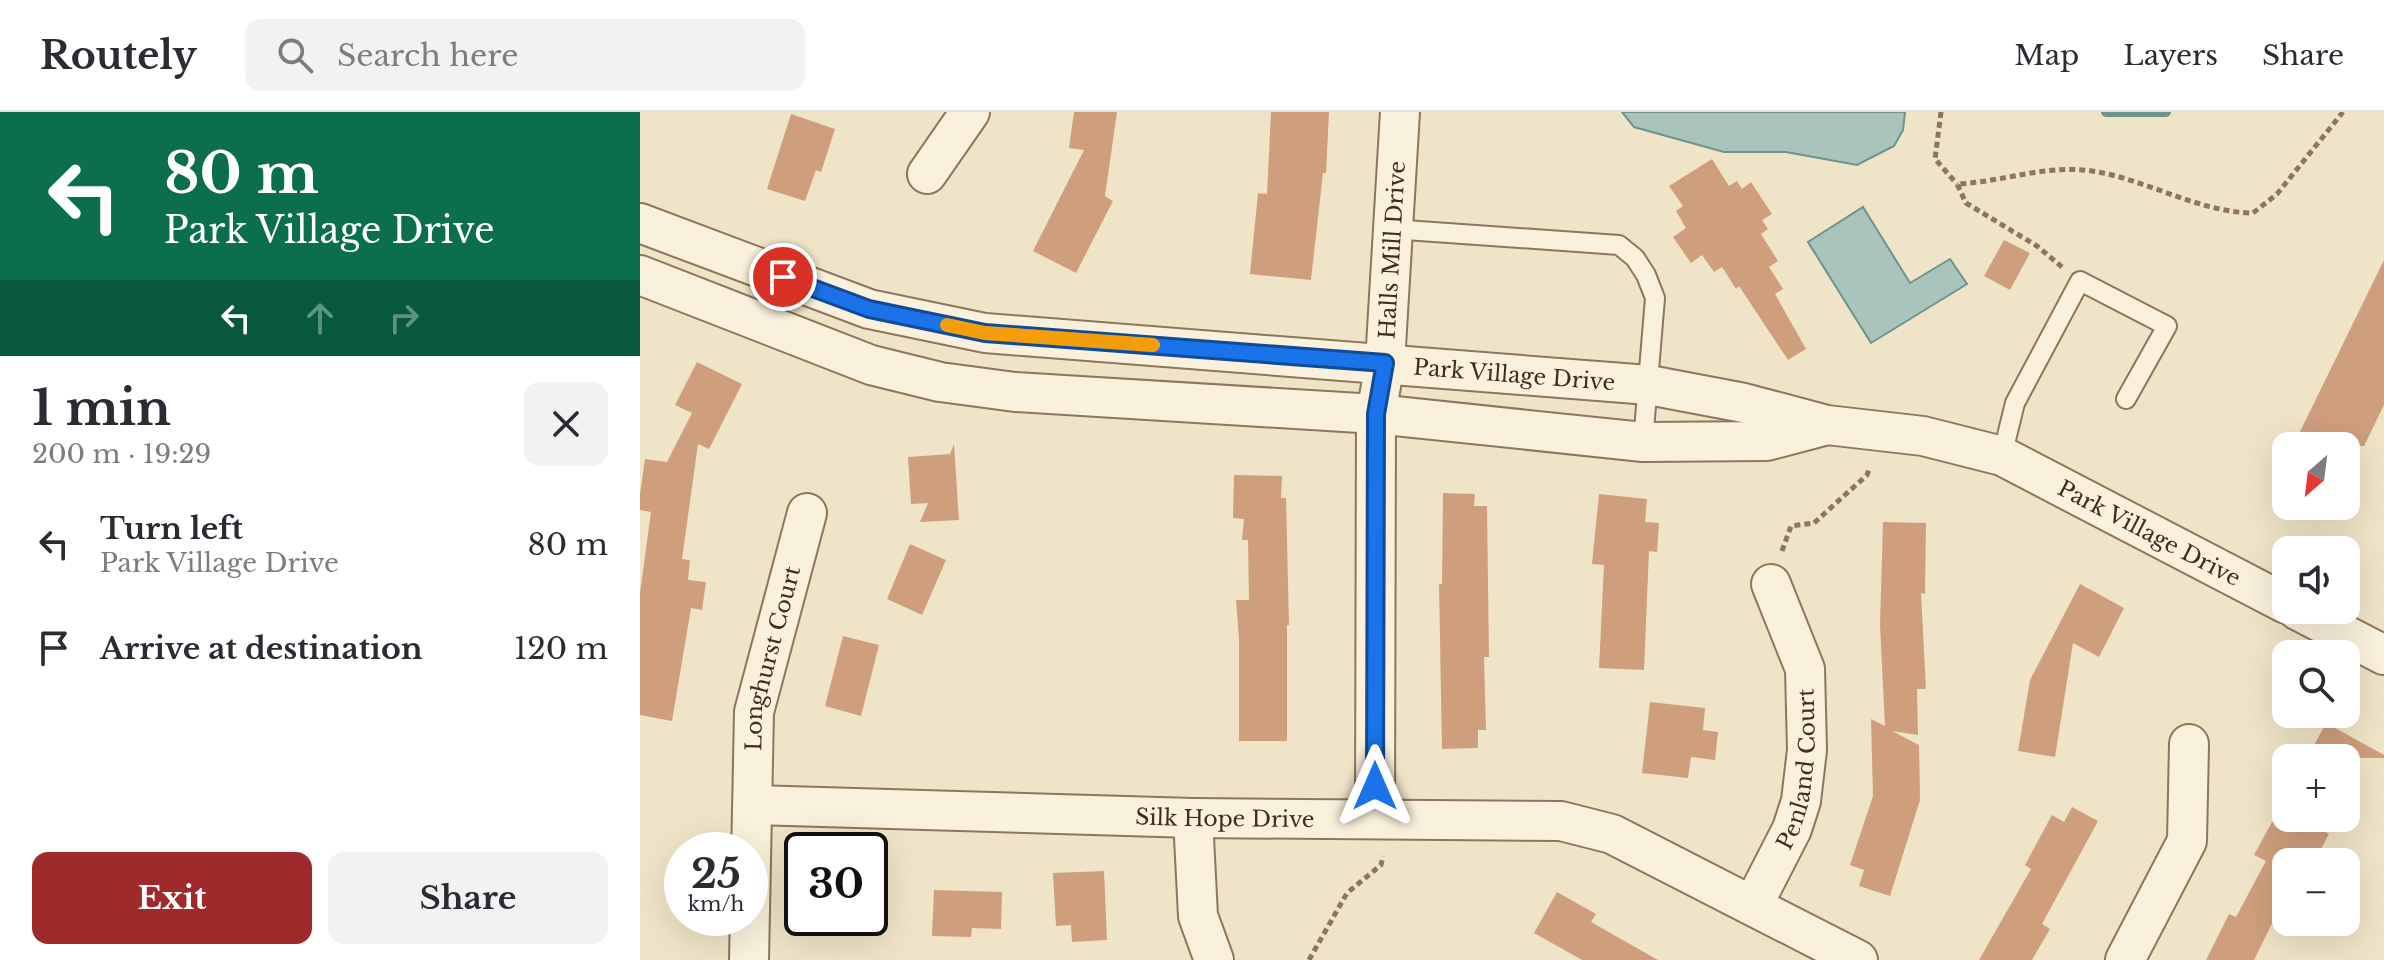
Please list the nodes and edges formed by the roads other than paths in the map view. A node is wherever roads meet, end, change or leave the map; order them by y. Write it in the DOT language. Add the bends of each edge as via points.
graph roads {
  1 [pos="970,112"];
  2 [pos="1400,112"];
  3 [pos="927,174"];
  4 [pos="640,223"];
  5 [pos="1391,229"];
  6 [pos="640,275"];
  7 [pos="1385,363"];
  8 [pos="1649,385"];
  9 [pos="2126,399"];
  10 [pos="1376,414"];
  11 [pos="1827,425"];
  12 [pos="1643,442"];
  13 [pos="2002,456"];
  14 [pos="807,513"];
  15 [pos="1771,584"];
  16 [pos="2272,597"];
  17 [pos="2324,624"];
  18 [pos="2384,655"];
  19 [pos="2189,744"];
  20 [pos="753,805"];
  21 [pos="1375,817"];
  22 [pos="1193,818"];
  23 [pos="1753,905"];
  24 [pos="749,960"];
  25 [pos="1214,960"];
  26 [pos="1858,960"];
  27 [pos="2125,960"];
  1 -- 3 [label="street"];
  2 -- 5 [label="street, Halls Mill Drive"];
  4 -- 7 [label="street, Park Village Drive" via="869,309 985,333"];
  5 -- 7 [label="street, Halls Mill Drive"];
  5 -- 8 [label="lane" via="1619,245 1635,258 1655,298"];
  6 -- 10 [label="street, Park Village Drive" via="871,365 940,382 1015,392"];
  7 -- 8 [label="street, Park Village Drive"];
  7 -- 10 [label="street, Halls Mill Drive"];
  8 -- 11 [label="street, Park Village Drive"];
  8 -- 12 [label="lane"];
  9 -- 13 [label="lane" via="2167,326 2080,281 2015,403"];
  10 -- 12 [label="street, Park Village Drive"];
  10 -- 21 [label="street, Halls Mill Drive"];
  11 -- 12 [label="street, Park Village Drive" via="1767,441"];
  11 -- 13 [label="street, Park Village Drive" via="1923,436"];
  13 -- 16 [label="street, Park Village Drive"];
  14 -- 20 [label="street, Longhurst Court" via="754,712"];
  15 -- 23 [label="street, Penland Court" via="1805,669 1807,750 1792,829"];
  17 -- 18 [label="street"];
  19 -- 27 [label="street" via="2187,841"];
  20 -- 22 [label="street, Silk Hope Drive"];
  20 -- 24 [label="street, Longhurst Court"];
  21 -- 22 [label="street, Silk Hope Drive"];
  21 -- 23 [label="street, Silk Hope Drive" via="1561,821 1612,834"];
  22 -- 25 [label="street" via="1198,916"];
  23 -- 26 [label="street, Silk Hope Drive"];
}
